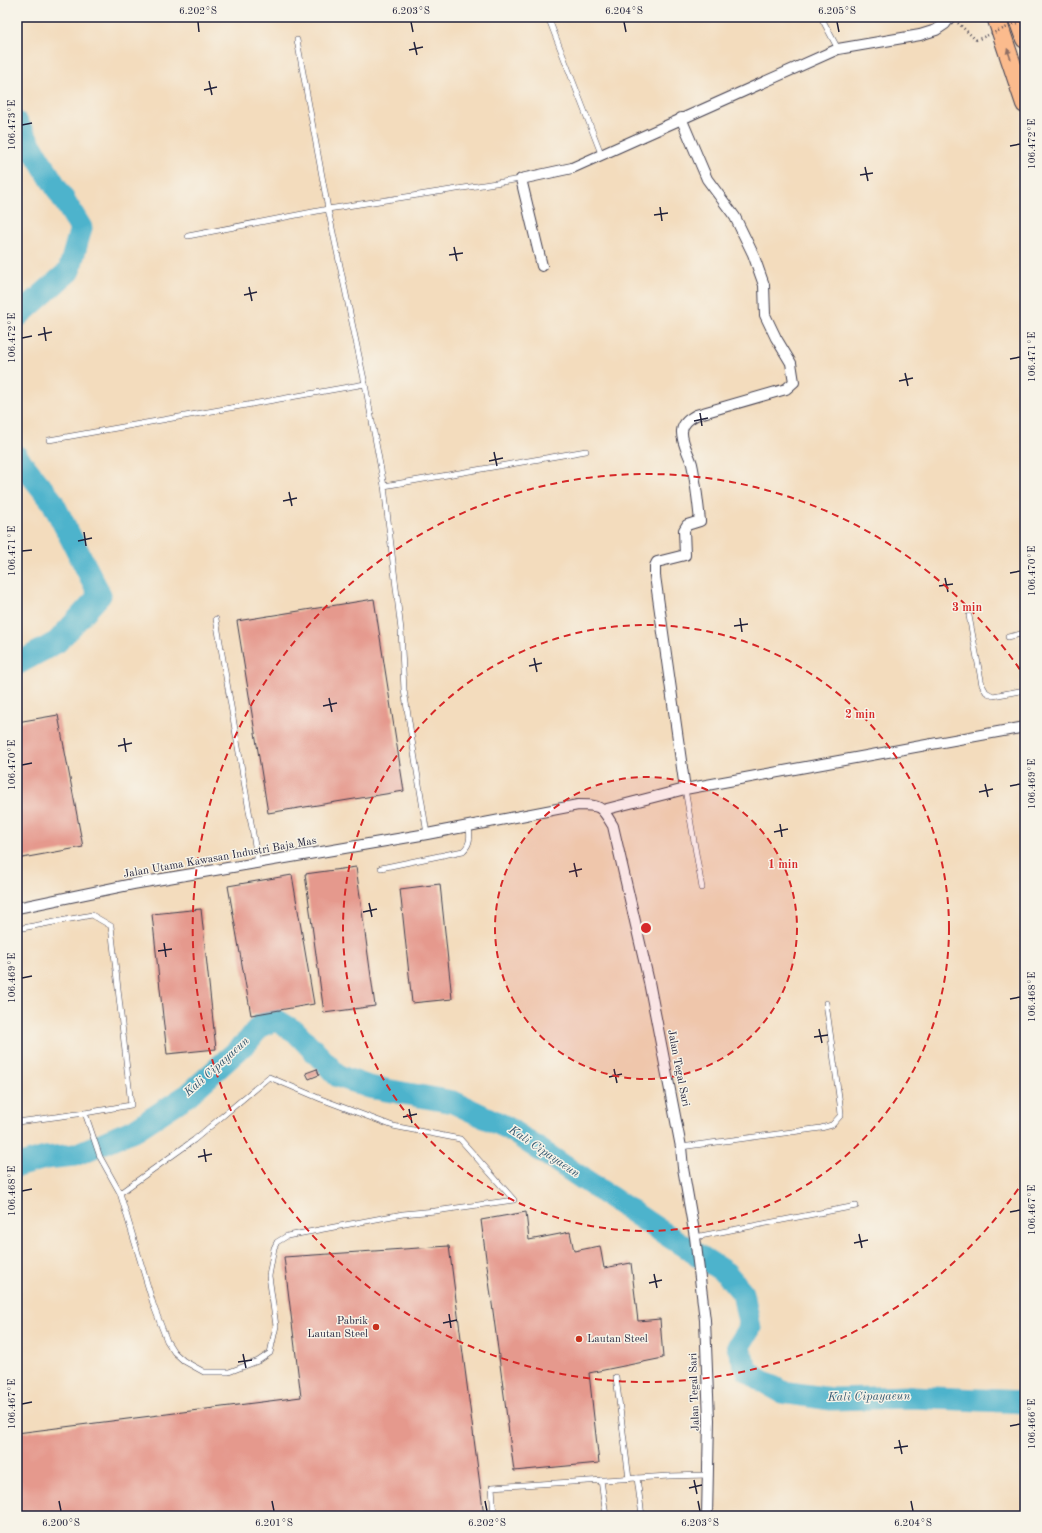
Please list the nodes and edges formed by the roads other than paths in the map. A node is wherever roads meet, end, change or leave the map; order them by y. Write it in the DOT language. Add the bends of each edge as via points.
graph roads {
  1 [pos="548,17"];
  2 [pos="821,17"];
  3 [pos="996,17"];
  4 [pos="1017,17"];
  5 [pos="954,19"];
  6 [pos="1025,39"];
  7 [pos="297,40"];
  8 [pos="838,49"];
  9 [pos="1025,104"];
  10 [pos="681,118"];
  11 [pos="602,156"];
  12 [pos="520,179"];
  13 [pos="328,209"];
  14 [pos="188,236"];
  15 [pos="542,266"];
  16 [pos="366,384"];
  17 [pos="49,440"];
  18 [pos="586,451"];
  19 [pos="384,486"];
  20 [pos="969,616"];
  21 [pos="216,619"];
  22 [pos="1025,633"];
  23 [pos="1008,637"];
  24 [pos="1025,690"];
  25 [pos="1025,727"];
  26 [pos="685,789"];
  27 [pos="603,810"];
  28 [pos="469,826"];
  29 [pos="428,834"];
  30 [pos="258,864"];
  31 [pos="381,868"];
  32 [pos="702,888"];
  33 [pos="17,908"];
  34 [pos="17,929"];
  35 [pos="826,1003"];
  36 [pos="85,1113"];
  37 [pos="17,1122"];
  38 [pos="681,1147"];
  39 [pos="120,1193"];
  40 [pos="856,1206"];
  41 [pos="695,1237"];
  42 [pos="616,1377"];
  43 [pos="708,1476"];
  44 [pos="637,1478"];
  45 [pos="629,1479"];
  46 [pos="601,1480"];
  47 [pos="494,1516"];
  48 [pos="606,1516"];
  49 [pos="642,1516"];
  50 [pos="707,1516"];
  1 -- 11 [label="lane"];
  2 -- 8 [label="lane"];
  9 -- 3 [label="highway, one-way"];
  4 -- 6 [label="highway"];
  5 -- 8 [label="street" via="926,34"];
  7 -- 13 [label="lane"];
  8 -- 10 [label="street"];
  10 -- 11 [label="street"];
  10 -- 26 [label="street" via="707,179 735,217 753,254 764,285 765,315 791,363 794,382 786,389 696,415 688,419 682,431 692,464 700,521 687,525 684,530 685,555 657,562 655,571"];
  11 -- 12 [label="street" via="572,168"];
  12 -- 13 [label="lane"];
  12 -- 15 [label="street"];
  13 -- 14 [label="lane"];
  13 -- 16 [label="lane"];
  16 -- 17 [label="lane"];
  16 -- 19 [label="lane"];
  18 -- 19 [label="lane"];
  19 -- 29 [label="lane" via="401,630 404,690"];
  20 -- 24 [label="lane" via="982,684 986,692 993,696"];
  21 -- 30 [label="lane"];
  22 -- 23 [label="lane"];
  25 -- 26 [label="street"];
  26 -- 27 [label="street"];
  26 -- 32 [label="lane"];
  27 -- 28 [label="street" via="591,805 578,805"];
  27 -- 38 [label="street, Jalan Tegal Sari" via="613,826 646,967"];
  28 -- 29 [label="street"];
  28 -- 31 [label="lane" via="470,838 468,847 464,850"];
  29 -- 30 [label="street, Jalan Utama Kawasan Industri Baja Mas"];
  30 -- 33 [label="street, Jalan Utama Kawasan Industri Baja Mas" via="133,884"];
  34 -- 36 [label="lane" via="92,915 111,926 131,1105"];
  35 -- 38 [label="lane" via="840,1104 840,1115 832,1125"];
  36 -- 37 [label="lane"];
  36 -- 39 [label="lane" via="100,1157"];
  38 -- 41 [label="street, Jalan Tegal Sari"];
  39 -- 39 [label="lane" via="194,1140 269,1077 393,1126 460,1139 514,1200 403,1214 287,1236 277,1242 274,1248 269,1276 276,1326 270,1353 258,1361 229,1372 204,1372 184,1361 167,1341 154,1307"];
  40 -- 41 [label="lane"];
  41 -- 43 [label="street, Jalan Tegal Sari" via="705,1320 709,1420"];
  42 -- 45 [label="lane"];
  43 -- 44 [label="lane"];
  43 -- 50 [label="street, Jalan Tegal Sari"];
  44 -- 45 [label="lane"];
  44 -- 49 [label="lane"];
  45 -- 46 [label="lane"];
  46 -- 47 [label="lane" via="492,1487"];
  46 -- 48 [label="lane"];
}
